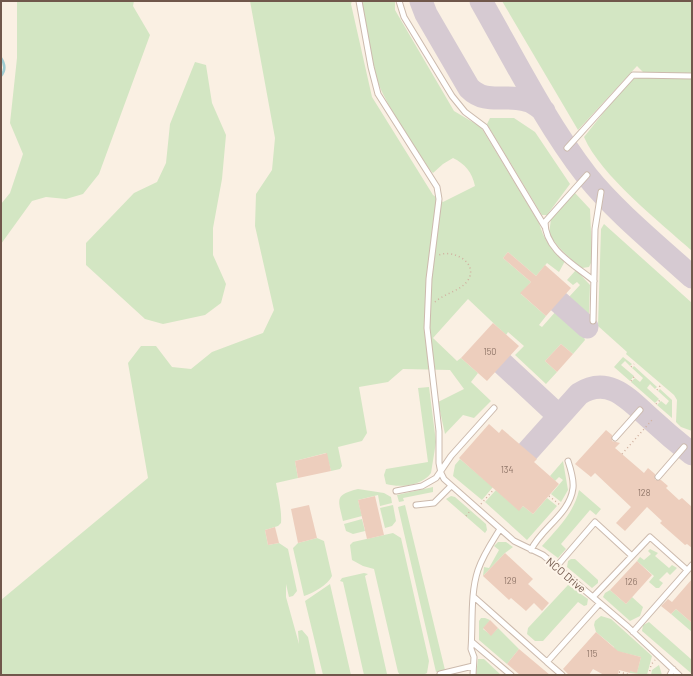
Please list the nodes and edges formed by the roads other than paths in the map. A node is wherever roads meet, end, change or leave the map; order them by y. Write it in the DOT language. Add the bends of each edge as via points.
graph roads {
  1 [pos="359,1"];
  2 [pos="399,1"];
  3 [pos="692,76"];
  4 [pos="567,148"];
  5 [pos="587,175"];
  6 [pos="601,192"];
  7 [pos="545,227"];
  8 [pos="594,281"];
  9 [pos="593,321"];
  10 [pos="494,408"];
  11 [pos="640,410"];
  12 [pos="615,438"];
  13 [pos="684,447"];
  14 [pos="568,461"];
  15 [pos="441,473"];
  16 [pos="658,477"];
  17 [pos="450,484"];
  18 [pos="396,491"];
  19 [pos="416,505"];
  20 [pos="500,529"];
  21 [pos="531,550"];
  22 [pos="632,556"];
  23 [pos="692,565"];
  24 [pos="557,566"];
  25 [pos="687,570"];
  26 [pos="474,597"];
  27 [pos="593,597"];
  28 [pos="600,603"];
  29 [pos="633,632"];
  30 [pos="472,642"];
  31 [pos="547,662"];
  32 [pos="473,666"];
  33 [pos="673,669"];
  34 [pos="440,674"];
  35 [pos="472,675"];
  36 [pos="511,675"];
  37 [pos="562,675"];
  38 [pos="670,675"];
  39 [pos="679,675"];
  1 -- 15 [label="lane" via="378,94 437,187 438,212 427,315"];
  2 -- 7 [label="lane" via="404,17 452,96 465,112 485,127"];
  3 -- 4 [label="lane" via="633,75"];
  5 -- 7 [label="lane" via="552,213 545,222"];
  6 -- 8 [label="lane" via="596,229"];
  7 -- 8 [label="lane" via="549,241 556,249"];
  8 -- 9 [label="lane"];
  10 -- 15 [label="lane" via="451,456"];
  11 -- 12 [label="lane"];
  13 -- 16 [label="lane"];
  14 -- 21 [label="lane" via="573,488 564,509 538,538"];
  15 -- 17 [label="lane, NCO Drive"];
  15 -- 18 [label="lane" via="430,482"];
  17 -- 19 [label="lane" via="434,502"];
  17 -- 20 [label="lane, NCO Drive"];
  20 -- 21 [label="lane, NCO Drive" via="514,541"];
  20 -- 26 [label="lane" via="478,570"];
  21 -- 24 [label="lane, NCO Drive" via="543,555"];
  22 -- 24 [label="lane" via="595,522"];
  22 -- 25 [label="lane" via="650,537"];
  22 -- 27 [label="lane"];
  23 -- 25 [label="lane"];
  24 -- 27 [label="lane, NCO Drive"];
  25 -- 29 [label="lane"];
  26 -- 30 [label="lane"];
  26 -- 31 [label="lane"];
  27 -- 28 [label="lane, NCO Drive"];
  28 -- 29 [label="lane, NCO Drive"];
  28 -- 31 [label="lane"];
  29 -- 33 [label="lane, NCO Drive"];
  30 -- 32 [label="lane"];
  30 -- 36 [label="lane"];
  31 -- 37 [label="lane"];
  32 -- 34 [label="lane"];
  32 -- 35 [label="lane"];
  33 -- 38 [label="lane"];
  33 -- 39 [label="lane, NCO Drive"];
}
